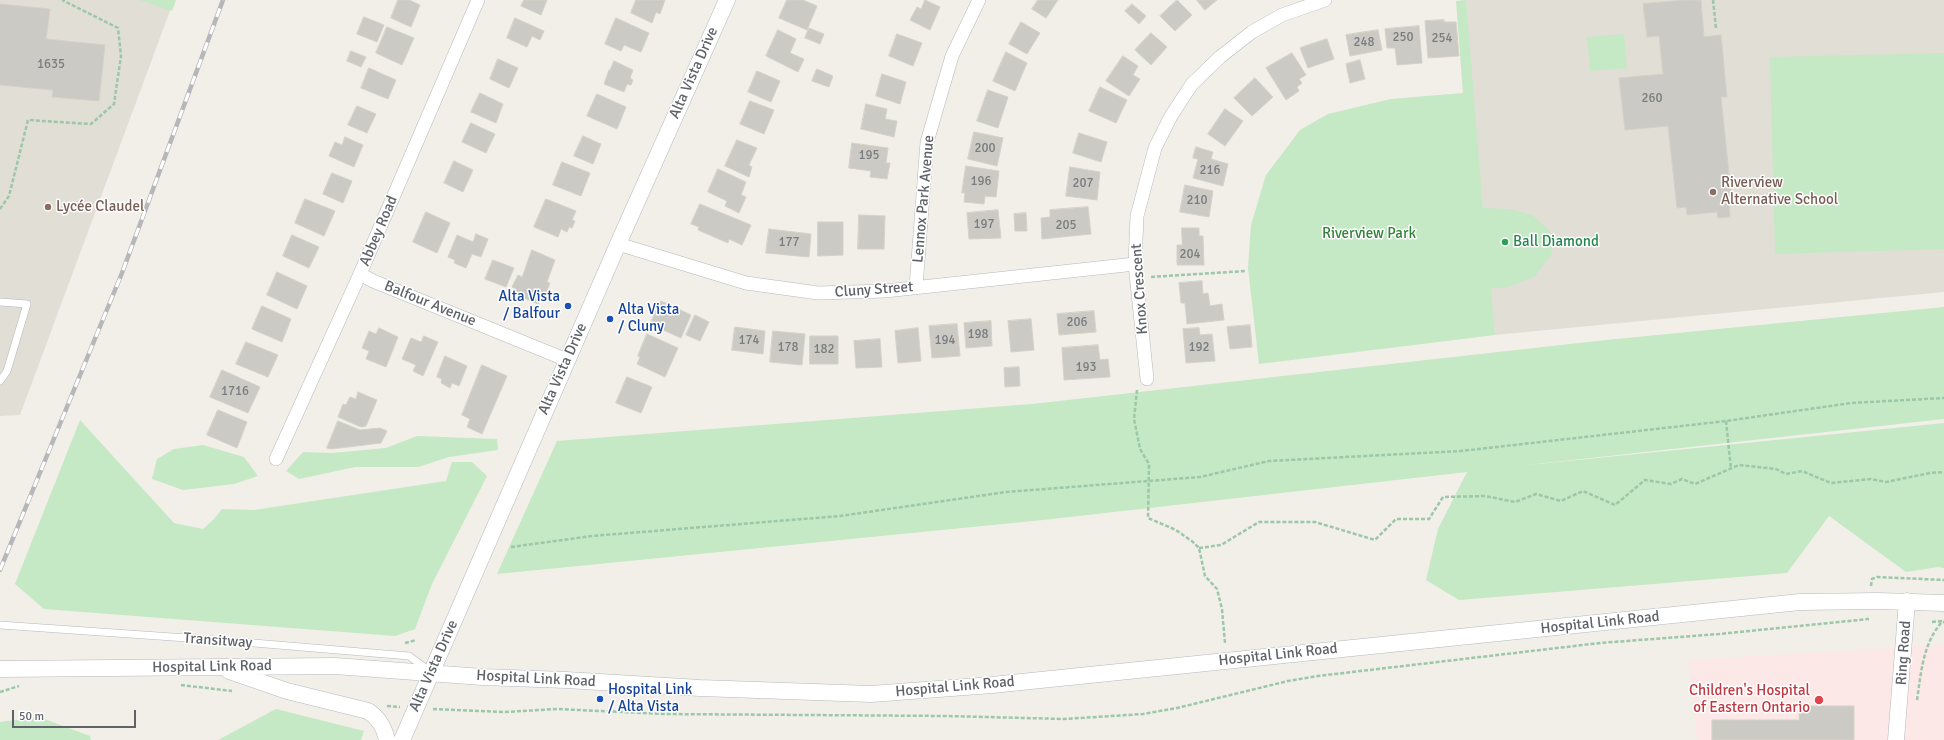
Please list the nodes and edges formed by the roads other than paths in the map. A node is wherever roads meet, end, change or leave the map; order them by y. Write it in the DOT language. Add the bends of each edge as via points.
graph roads {
  1 [pos="478,0"];
  2 [pos="727,0"];
  3 [pos="979,0"];
  4 [pos="1326,0"];
  5 [pos="618,244"];
  6 [pos="1135,264"];
  7 [pos="360,274"];
  8 [pos="916,287"];
  9 [pos="0,302"];
  10 [pos="567,360"];
  11 [pos="1147,379"];
  12 [pos="0,380"];
  13 [pos="276,459"];
  14 [pos="1908,601"];
  15 [pos="1943,610"];
  16 [pos="0,625"];
  17 [pos="222,668"];
  18 [pos="0,669"];
  19 [pos="430,672"];
  20 [pos="387,740"];
  21 [pos="402,740"];
  22 [pos="1896,740"];
  1 -- 7 [label="street, Abbey Road"];
  2 -- 5 [label="street, Alta Vista Drive"];
  3 -- 8 [label="street, Lennox Park Avenue" via="952,56 927,142"];
  4 -- 6 [label="street, Knox Crescent" via="1282,15 1252,32 1220,57 1192,84 1171,116 1155,148 1137,216"];
  5 -- 8 [label="street, Cluny Street" via="746,283 818,293 853,293"];
  5 -- 10 [label="street, Alta Vista Drive"];
  6 -- 8 [label="street, Cluny Street"];
  6 -- 11 [label="street, Knox Crescent"];
  7 -- 10 [label="street, Balfour Avenue"];
  7 -- 13 [label="street, Abbey Road"];
  9 -- 12 [label="lane" via="27,304 7,371"];
  10 -- 19 [label="street, Alta Vista Drive"];
  14 -- 15 [label="street, Ring Road"];
  14 -- 19 [label="street, Hospital Link Road" via="1800,602 992,685 871,694 700,688"];
  14 -- 22 [label="street, Ring Road"];
  16 -- 19 [label="lane, Transitway" via="409,656"];
  17 -- 18 [label="street, Hospital Link Road"];
  17 -- 19 [label="street, Hospital Link Road" via="335,666"];
  17 -- 20 [label="street" via="287,691 368,711 378,718"];
  19 -- 21 [label="street, Alta Vista Drive"];
}
